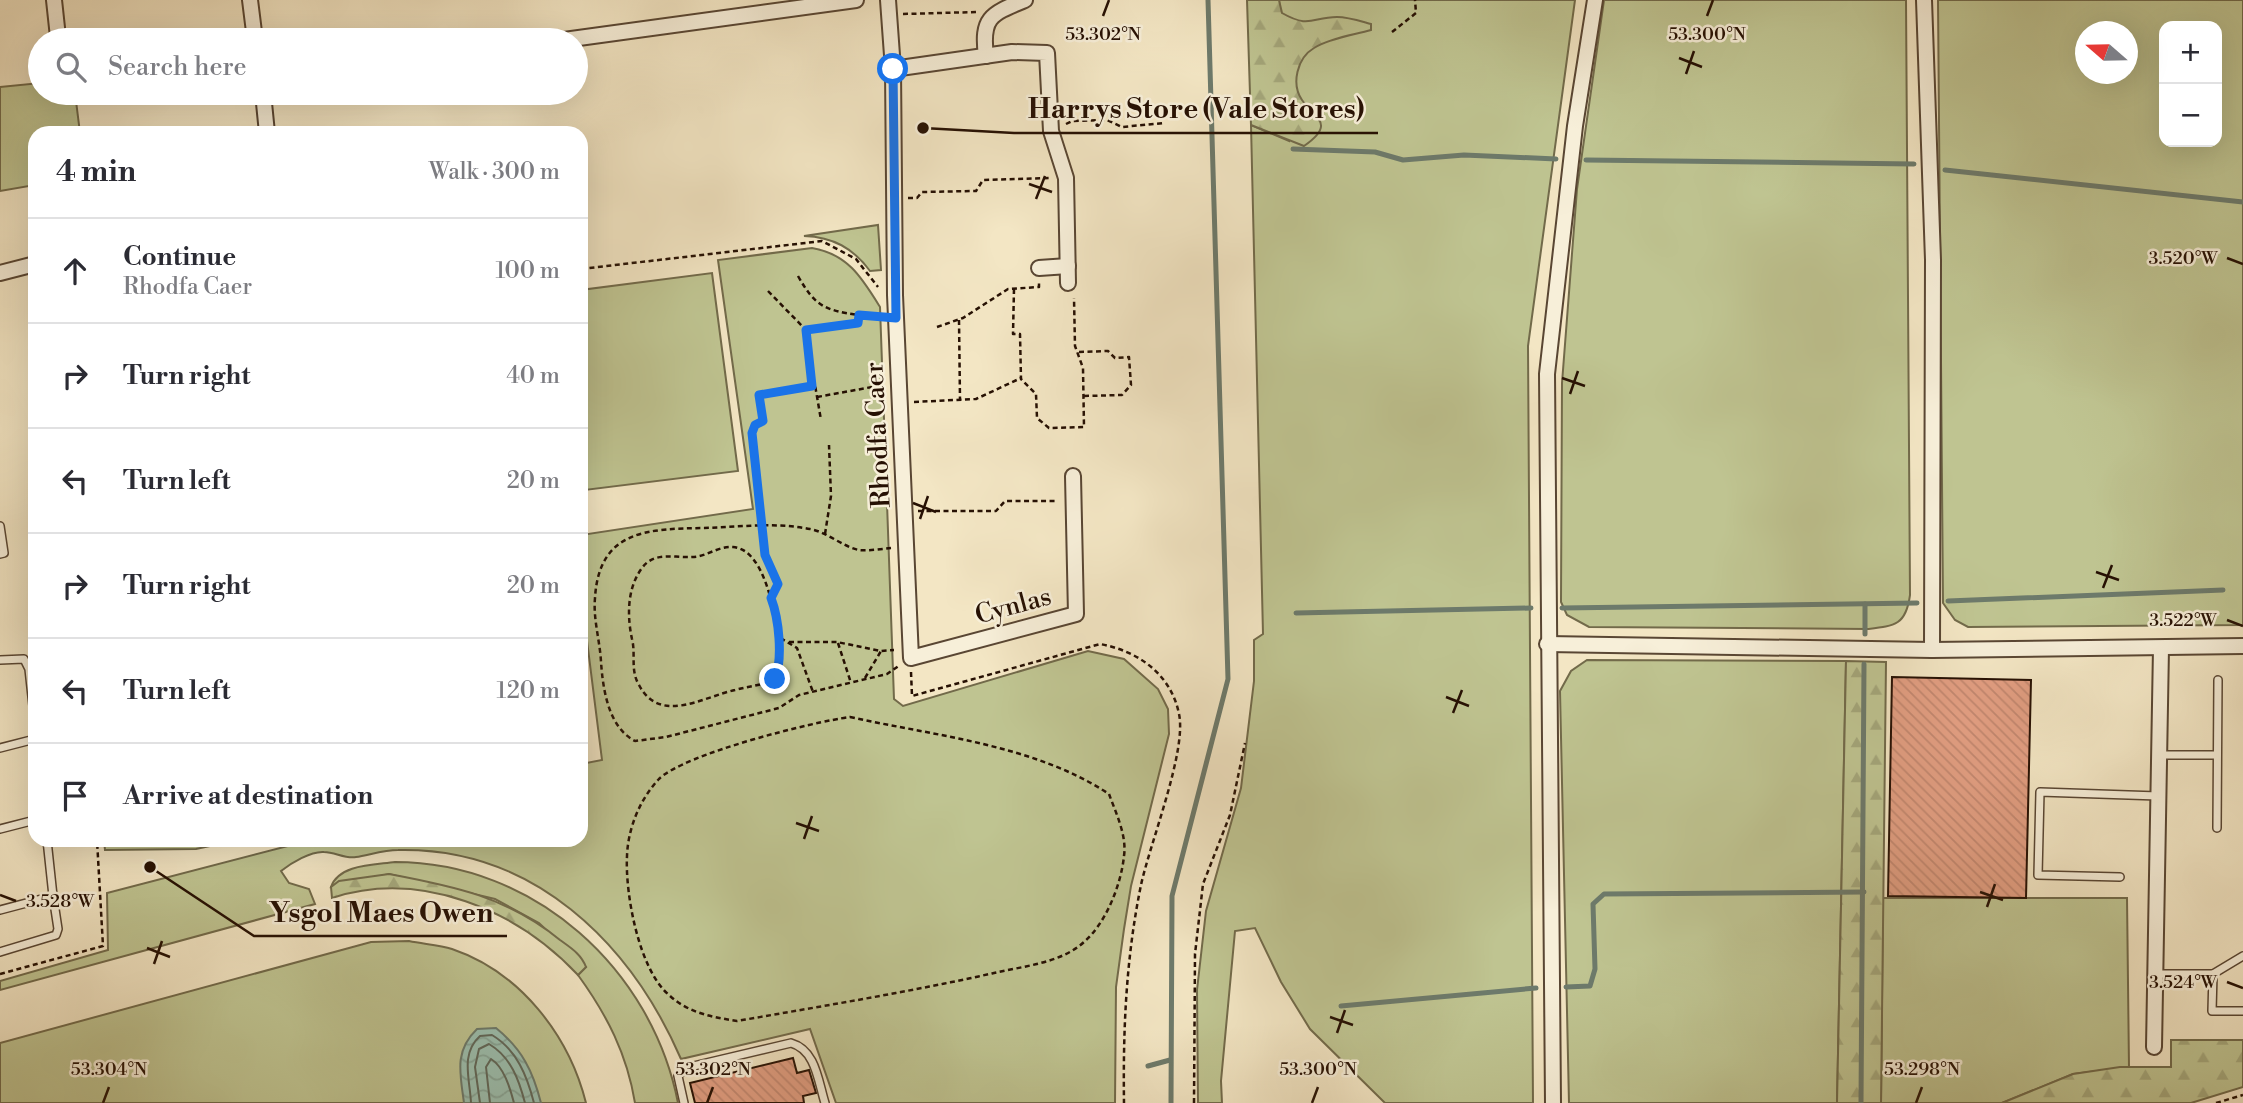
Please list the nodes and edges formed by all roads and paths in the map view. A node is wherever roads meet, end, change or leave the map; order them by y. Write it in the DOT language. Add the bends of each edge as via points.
graph roads {
  1 [pos="54,0"];
  2 [pos="250,0"];
  3 [pos="856,0"];
  4 [pos="1025,0"];
  5 [pos="1415,0"];
  6 [pos="1595,0"];
  7 [pos="1924,0"];
  8 [pos="889,7"];
  9 [pos="1000,10"];
  10 [pos="57,28"];
  11 [pos="254,28"];
  12 [pos="1392,33"];
  13 [pos="588,37"];
  14 [pos="986,56"];
  15 [pos="893,69"];
  16 [pos="264,105"];
  17 [pos="1164,123"];
  18 [pos="266,126"];
  19 [pos="1052,134"];
  20 [pos="1066,178"];
  21 [pos="894,199"];
  22 [pos="1068,265"];
  23 [pos="28,266"];
  24 [pos="588,268"];
  25 [pos="1039,268"];
  26 [pos="0,273"];
  27 [pos="798,276"];
  28 [pos="1068,284"];
  29 [pos="1014,289"];
  30 [pos="768,291"];
  31 [pos="895,295"];
  32 [pos="859,315"];
  33 [pos="896,318"];
  34 [pos="959,320"];
  35 [pos="937,327"];
  36 [pos="806,330"];
  37 [pos="1077,352"];
  38 [pos="1021,378"];
  39 [pos="899,382"];
  40 [pos="812,386"];
  41 [pos="1083,396"];
  42 [pos="817,397"];
  43 [pos="960,400"];
  44 [pos="900,403"];
  45 [pos="821,421"];
  46 [pos="829,445"];
  47 [pos="1073,476"];
  48 [pos="1073,501"];
  49 [pos="905,511"];
  50 [pos="764,525"];
  51 [pos="0,526"];
  52 [pos="825,534"];
  53 [pos="906,548"];
  54 [pos="0,554"];
  55 [pos="767,559"];
  56 [pos="756,563"];
  57 [pos="771,598"];
  58 [pos="777,636"];
  59 [pos="789,642"];
  60 [pos="837,642"];
  61 [pos="1547,644"];
  62 [pos="2243,646"];
  63 [pos="2161,648"];
  64 [pos="1932,650"];
  65 [pos="881,651"];
  66 [pos="911,653"];
  67 [pos="0,660"];
  68 [pos="28,667"];
  69 [pos="864,680"];
  70 [pos="2218,680"];
  71 [pos="851,683"];
  72 [pos="813,692"];
  73 [pos="28,741"];
  74 [pos="1245,743"];
  75 [pos="0,748"];
  76 [pos="2159,755"];
  77 [pos="2217,755"];
  78 [pos="2158,796"];
  79 [pos="28,822"];
  80 [pos="2217,828"];
  81 [pos="0,829"];
  82 [pos="48,847"];
  83 [pos="97,847"];
  84 [pos="2120,877"];
  85 [pos="53,896"];
  86 [pos="631,901"];
  87 [pos="0,910"];
  88 [pos="0,952"];
  89 [pos="2243,956"];
  90 [pos="0,974"];
  91 [pos="2155,974"];
  92 [pos="2213,974"];
  93 [pos="2243,1011"];
  94 [pos="2154,1047"];
  95 [pos="2243,1095"];
  96 [pos="684,1103"];
  97 [pos="825,1103"];
  98 [pos="1124,1103"];
  99 [pos="1194,1103"];
  100 [pos="1553,1103"];
  101 [pos="2216,1103"];
  1 -- 10 [label="street"];
  2 -- 11 [label="street"];
  3 -- 13 [label="street"];
  4 -- 9 [label="street"];
  5 -- 12 [label="path" via="1416,13"];
  6 -- 61 [label="street" via="1546,374"];
  7 -- 64 [label="street" via="1933,260"];
  8 -- 9 [label="path"];
  8 -- 15 [label="street, Rhodfa Caer"];
  9 -- 14 [label="street" via="986,23"];
  14 -- 15 [label="street"];
  14 -- 19 [label="street" via="1047,52"];
  15 -- 21 [label="street, Rhodfa Caer"];
  16 -- 18 [label="street"];
  17 -- 19 [label="path" via="1122,127 1107,120 1072,121"];
  19 -- 20 [label="street"];
  20 -- 21 [label="path" via="983,180 976,191 922,192 917,198"];
  20 -- 22 [label="street"];
  21 -- 31 [label="street, Rhodfa Caer"];
  22 -- 25 [label="street"];
  22 -- 28 [label="street"];
  23 -- 26 [label="street"];
  24 -- 31 [label="path" via="822,241 856,258 886,296"];
  25 -- 29 [label="path" via="1038,287"];
  27 -- 32 [label="path" via="809,295 825,309"];
  28 -- 37 [label="path" via="1073,284"];
  29 -- 34 [label="path"];
  29 -- 38 [label="path" via="1013,334 1020,334"];
  30 -- 36 [label="path"];
  31 -- 33 [label="street, Rhodfa Caer"];
  32 -- 33 [label="path"];
  32 -- 36 [label="path" via="858,323"];
  33 -- 39 [label="street, Rhodfa Caer"];
  34 -- 35 [label="path"];
  34 -- 43 [label="path"];
  36 -- 40 [label="path"];
  37 -- 41 [label="path" via="1083,368"];
  37 -- 41 [label="path" via="1108,351 1115,358 1129,357 1131,385 1122,395"];
  38 -- 41 [label="path" via="1036,394 1037,418 1049,428 1084,427"];
  38 -- 43 [label="path" via="976,399"];
  39 -- 42 [label="path"];
  39 -- 44 [label="street, Rhodfa Caer"];
  40 -- 42 [label="path"];
  40 -- 50 [label="path" via="759,395 764,421 755,425 752,433"];
  42 -- 45 [label="path"];
  43 -- 44 [label="path"];
  44 -- 49 [label="street, Rhodfa Caer"];
  46 -- 52 [label="path" via="831,496"];
  47 -- 48 [label="street, Cynlas"];
  48 -- 49 [label="path" via="1005,501 996,511"];
  48 -- 66 [label="street, Cynlas" via="1076,614"];
  49 -- 53 [label="street, Rhodfa Caer"];
  50 -- 52 [label="path"];
  50 -- 55 [label="path"];
  50 -- 72 [label="path" via="687,527 620,541 605,563 595,597 601,680 617,726 635,741 779,708"];
  51 -- 54 [label="lane" via="4,553"];
  52 -- 53 [label="path" via="858,550"];
  53 -- 66 [label="street, Rhodfa Caer"];
  55 -- 56 [label="path"];
  55 -- 57 [label="path" via="778,584"];
  56 -- 57 [label="path"];
  56 -- 58 [label="path" via="733,547 694,557 655,558 643,567 630,599 634,675 648,697 669,707 754,687 775,679"];
  57 -- 58 [label="path"];
  58 -- 59 [label="path"];
  59 -- 60 [label="path"];
  59 -- 72 [label="path" via="797,648"];
  60 -- 65 [label="path"];
  60 -- 71 [label="path"];
  61 -- 64 [label="street"];
  61 -- 100 [label="street"];
  62 -- 63 [label="street"];
  63 -- 64 [label="street"];
  63 -- 76 [label="street"];
  65 -- 66 [label="path"];
  65 -- 69 [label="path"];
  66 -- 69 [label="path" via="887,674"];
  66 -- 98 [label="path" via="912,696 1100,644 1144,660 1174,699 1180,741 1141,885 1127,973"];
  67 -- 68 [label="lane" via="24,659"];
  69 -- 71 [label="path"];
  70 -- 77 [label="lane"];
  71 -- 72 [label="path"];
  73 -- 75 [label="lane"];
  74 -- 99 [label="path" via="1230,815 1203,884 1195,954"];
  76 -- 77 [label="lane"];
  76 -- 78 [label="street"];
  77 -- 80 [label="lane"];
  78 -- 84 [label="lane" via="2040,792 2038,875"];
  78 -- 91 [label="street"];
  79 -- 81 [label="lane"];
  82 -- 85 [label="lane"];
  83 -- 90 [label="path" via="103,946"];
  85 -- 87 [label="lane"];
  85 -- 88 [label="lane" via="56,935"];
  86 -- 86 [label="path" via="647,966 666,994 687,1009 737,1021 935,986 1065,955 1097,928 1112,900 1125,855 1109,794 1092,783 997,748 850,717 819,721 684,762 661,777 633,820 627,856"];
  89 -- 92 [label="lane"];
  91 -- 92 [label="lane"];
  91 -- 94 [label="street"];
  92 -- 93 [label="lane" via="2213,1011"];
  95 -- 101 [label="path"];
  96 -- 97 [label="lane" via="678,1076 685,1068 791,1043 810,1054"];
}
